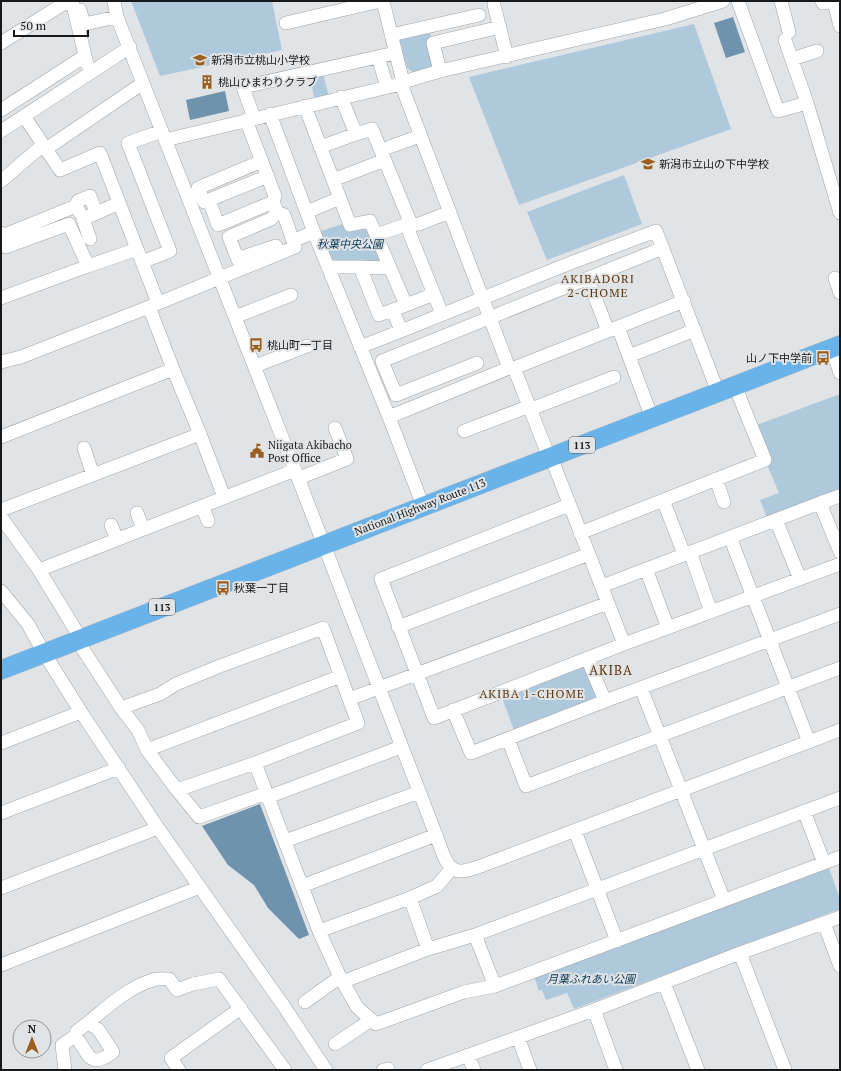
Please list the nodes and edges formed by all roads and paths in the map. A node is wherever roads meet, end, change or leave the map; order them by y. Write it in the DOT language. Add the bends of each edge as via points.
graph roads {
  1 [pos="68,1"];
  2 [pos="72,1"];
  3 [pos="77,1"];
  4 [pos="114,1"];
  5 [pos="381,1"];
  6 [pos="723,1"];
  7 [pos="738,1"];
  8 [pos="781,1"];
  9 [pos="822,1"];
  10 [pos="834,1"];
  11 [pos="54,4"];
  12 [pos="494,5"];
  13 [pos="479,15"];
  14 [pos="117,17"];
  15 [pos="286,23"];
  16 [pos="840,26"];
  17 [pos="500,27"];
  18 [pos="391,35"];
  19 [pos="1,43"];
  20 [pos="130,47"];
  21 [pos="817,51"];
  22 [pos="396,53"];
  23 [pos="378,57"];
  24 [pos="507,57"];
  25 [pos="792,59"];
  26 [pos="88,64"];
  27 [pos="440,72"];
  28 [pos="62,80"];
  29 [pos="143,83"];
  30 [pos="402,83"];
  31 [pos="387,86"];
  32 [pos="341,97"];
  33 [pos="20,98"];
  34 [pos="807,103"];
  35 [pos="305,106"];
  36 [pos="1,110"];
  37 [pos="27,114"];
  38 [pos="270,114"];
  39 [pos="250,119"];
  40 [pos="1,131"];
  41 [pos="356,134"];
  42 [pos="164,136"];
  43 [pos="420,136"];
  44 [pos="45,147"];
  45 [pos="320,147"];
  46 [pos="383,155"];
  47 [pos="262,161"];
  48 [pos="268,176"];
  49 [pos="333,180"];
  50 [pos="1,181"];
  51 [pos="199,198"];
  52 [pos="340,198"];
  53 [pos="79,199"];
  54 [pos="119,203"];
  55 [pos="275,207"];
  56 [pos="307,212"];
  57 [pos="450,212"];
  58 [pos="96,213"];
  59 [pos="840,213"];
  60 [pos="83,219"];
  61 [pos="411,224"];
  62 [pos="314,232"];
  63 [pos="1,233"];
  64 [pos="376,236"];
  65 [pos="90,239"];
  66 [pos="293,241"];
  67 [pos="6,247"];
  68 [pos="663,248"];
  69 [pos="137,249"];
  70 [pos="142,262"];
  71 [pos="245,262"];
  72 [pos="573,262"];
  73 [pos="88,266"];
  74 [pos="328,267"];
  75 [pos="360,267"];
  76 [pos="390,268"];
  77 [pos="220,278"];
  78 [pos="835,278"];
  79 [pos="584,280"];
  80 [pos="840,293"];
  81 [pos="434,294"];
  82 [pos="291,295"];
  83 [pos="1,298"];
  84 [pos="483,299"];
  85 [pos="684,301"];
  86 [pos="154,305"];
  87 [pos="406,305"];
  88 [pos="393,310"];
  89 [pos="442,314"];
  90 [pos="235,317"];
  91 [pos="490,318"];
  92 [pos="613,329"];
  93 [pos="695,330"];
  94 [pos="401,331"];
  95 [pos="307,346"];
  96 [pos="836,346"];
  97 [pos="360,347"];
  98 [pos="629,356"];
  99 [pos="1,362"];
  100 [pos="477,363"];
  101 [pos="255,366"];
  102 [pos="512,368"];
  103 [pos="173,369"];
  104 [pos="840,373"];
  105 [pos="614,377"];
  106 [pos="726,389"];
  107 [pos="530,407"];
  108 [pos="389,417"];
  109 [pos="652,418"];
  110 [pos="335,428"];
  111 [pos="464,431"];
  112 [pos="200,434"];
  113 [pos="1,437"];
  114 [pos="84,448"];
  115 [pos="550,457"];
  116 [pos="93,474"];
  117 [pos="297,474"];
  118 [pos="716,479"];
  119 [pos="840,496"];
  120 [pos="224,497"];
  121 [pos="663,500"];
  122 [pos="724,502"];
  123 [pos="820,503"];
  124 [pos="569,505"];
  125 [pos="202,506"];
  126 [pos="423,506"];
  127 [pos="1,510"];
  128 [pos="137,513"];
  129 [pos="1,517"];
  130 [pos="776,520"];
  131 [pos="208,521"];
  132 [pos="111,525"];
  133 [pos="143,529"];
  134 [pos="580,533"];
  135 [pos="730,537"];
  136 [pos="117,539"];
  137 [pos="324,545"];
  138 [pos="840,552"];
  139 [pos="687,553"];
  140 [pos="589,554"];
  141 [pos="840,564"];
  142 [pos="646,569"];
  143 [pos="39,570"];
  144 [pos="800,579"];
  145 [pos="602,586"];
  146 [pos="1,591"];
  147 [pos="752,597"];
  148 [pos="608,603"];
  149 [pos="711,612"];
  150 [pos="840,614"];
  151 [pos="398,627"];
  152 [pos="668,628"];
  153 [pos="79,640"];
  154 [pos="769,640"];
  155 [pos="624,644"];
  156 [pos="44,653"];
  157 [pos="587,658"];
  158 [pos="840,668"];
  159 [pos="1,670"];
  160 [pos="417,675"];
  161 [pos="341,676"];
  162 [pos="641,688"];
  163 [pos="788,688"];
  164 [pos="379,689"];
  165 [pos="349,699"];
  166 [pos="605,701"];
  167 [pos="120,708"];
  168 [pos="453,710"];
  169 [pos="81,712"];
  170 [pos="840,730"];
  171 [pos="660,736"];
  172 [pos="508,739"];
  173 [pos="1,742"];
  174 [pos="808,742"];
  175 [pos="402,747"];
  176 [pos="147,750"];
  177 [pos="255,763"];
  178 [pos="119,768"];
  179 [pos="177,790"];
  180 [pos="681,790"];
  181 [pos="419,792"];
  182 [pos="268,795"];
  183 [pos="840,798"];
  184 [pos="804,811"];
  185 [pos="1,813"];
  186 [pos="158,828"];
  187 [pos="575,831"];
  188 [pos="436,835"];
  189 [pos="285,841"];
  190 [pos="703,848"];
  191 [pos="840,857"];
  192 [pos="824,863"];
  193 [pos="452,868"];
  194 [pos="302,886"];
  195 [pos="1,888"];
  196 [pos="200,888"];
  197 [pos="597,890"];
  198 [pos="410,898"];
  199 [pos="724,900"];
  200 [pos="840,917"];
  201 [pos="824,923"];
  202 [pos="319,931"];
  203 [pos="475,935"];
  204 [pos="618,940"];
  205 [pos="428,949"];
  206 [pos="740,953"];
  207 [pos="1,965"];
  208 [pos="840,966"];
  209 [pos="341,979"];
  210 [pos="664,983"];
  211 [pos="495,986"];
  212 [pos="305,1002"];
  213 [pos="241,1008"];
  214 [pos="594,1010"];
  215 [pos="371,1020"];
  216 [pos="88,1023"];
  217 [pos="75,1036"];
  218 [pos="518,1037"];
  219 [pos="335,1044"];
  220 [pos="468,1055"];
  221 [pos="65,1070"];
  222 [pos="179,1070"];
  223 [pos="285,1070"];
  224 [pos="326,1070"];
  225 [pos="383,1070"];
  226 [pos="388,1070"];
  227 [pos="427,1070"];
  228 [pos="474,1070"];
  229 [pos="530,1070"];
  230 [pos="616,1070"];
  231 [pos="698,1070"];
  232 [pos="785,1070"];
  1 -- 11 [label="street"];
  2 -- 26 [label="street"];
  3 -- 14 [label="street" via="84,24"];
  4 -- 14 [label="street"];
  5 -- 15 [label="street"];
  5 -- 18 [label="street"];
  6 -- 24 [label="street" via="665,19"];
  7 -- 34 [label="street" via="778,110"];
  8 -- 25 [label="street"];
  9 -- 10 [label="street"];
  10 -- 16 [label="street"];
  11 -- 19 [label="street"];
  12 -- 17 [label="street"];
  13 -- 18 [label="street"];
  14 -- 20 [label="street"];
  17 -- 24 [label="street"];
  17 -- 27 [label="street" via="433,43"];
  18 -- 22 [label="street"];
  20 -- 26 [label="street"];
  20 -- 29 [label="street"];
  21 -- 25 [label="street"];
  22 -- 23 [label="street"];
  22 -- 30 [label="street"];
  23 -- 31 [label="street"];
  23 -- 39 [label="street" via="242,87"];
  24 -- 27 [label="street"];
  25 -- 34 [label="street"];
  26 -- 28 [label="street"];
  26 -- 28 [label="street"];
  27 -- 30 [label="street"];
  28 -- 33 [label="street"];
  28 -- 37 [label="street"];
  29 -- 42 [label="street"];
  29 -- 44 [label="street"];
  30 -- 31 [label="street"];
  30 -- 43 [label="street"];
  31 -- 32 [label="street"];
  32 -- 35 [label="street"];
  32 -- 41 [label="street"];
  33 -- 36 [label="street"];
  33 -- 37 [label="street"];
  34 -- 59 [label="street"];
  35 -- 38 [label="street"];
  35 -- 45 [label="street"];
  37 -- 40 [label="street"];
  37 -- 44 [label="street"];
  38 -- 39 [label="street"];
  38 -- 56 [label="street"];
  39 -- 42 [label="street"];
  39 -- 47 [label="street"];
  41 -- 45 [label="street"];
  41 -- 46 [label="street" via="372,129"];
  42 -- 51 [label="street"];
  42 -- 70 [label="street" via="128,143 170,251"];
  43 -- 46 [label="street"];
  43 -- 57 [label="street"];
  44 -- 50 [label="street"];
  44 -- 54 [label="street" via="60,170 100,153"];
  45 -- 49 [label="street"];
  46 -- 49 [label="street"];
  46 -- 61 [label="street"];
  47 -- 48 [label="street"];
  47 -- 51 [label="street" via="198,188"];
  48 -- 51 [label="street"];
  48 -- 55 [label="street" via="275,196"];
  49 -- 52 [label="street"];
  51 -- 55 [label="street" via="218,225"];
  51 -- 77 [label="street"];
  52 -- 56 [label="street"];
  52 -- 64 [label="street" via="350,225 370,221"];
  53 -- 58 [label="street" via="90,196"];
  53 -- 60 [label="street"];
  53 -- 67 [label="street" via="7,234"];
  54 -- 58 [label="street"];
  54 -- 69 [label="street"];
  55 -- 66 [label="street" via="284,215"];
  55 -- 71 [label="street" via="271,219 229,237 238,260"];
  56 -- 62 [label="street"];
  57 -- 61 [label="street" via="419,224"];
  57 -- 84 [label="street"];
  58 -- 60 [label="street"];
  60 -- 65 [label="street"];
  61 -- 64 [label="street"];
  61 -- 81 [label="street" via="409,232"];
  62 -- 66 [label="street"];
  62 -- 74 [label="street"];
  63 -- 67 [label="street"];
  64 -- 76 [label="street"];
  66 -- 71 [label="street"];
  67 -- 73 [label="street" via="69,224"];
  68 -- 72 [label="street" via="656,231"];
  68 -- 79 [label="street"];
  68 -- 85 [label="street"];
  69 -- 70 [label="street"];
  69 -- 73 [label="street"];
  70 -- 86 [label="street"];
  71 -- 77 [label="street"];
  72 -- 79 [label="street"];
  72 -- 84 [label="street"];
  73 -- 83 [label="street"];
  74 -- 75 [label="street"];
  74 -- 97 [label="street"];
  75 -- 76 [label="street"];
  75 -- 88 [label="street" via="379,315"];
  76 -- 87 [label="street"];
  77 -- 86 [label="street"];
  77 -- 90 [label="street"];
  78 -- 80 [label="street"];
  79 -- 91 [label="street"];
  79 -- 92 [label="street"];
  81 -- 87 [label="street"];
  81 -- 89 [label="street"];
  82 -- 90 [label="street"];
  84 -- 89 [label="street"];
  84 -- 91 [label="street"];
  85 -- 92 [label="street"];
  85 -- 93 [label="street"];
  86 -- 99 [label="street" via="21,357"];
  86 -- 103 [label="street"];
  87 -- 88 [label="street"];
  88 -- 94 [label="street"];
  89 -- 94 [label="street"];
  90 -- 101 [label="street"];
  91 -- 100 [label="street" via="382,361 396,395"];
  91 -- 102 [label="street"];
  92 -- 98 [label="street"];
  92 -- 102 [label="street"];
  93 -- 98 [label="street"];
  93 -- 106 [label="street"];
  94 -- 97 [label="street"];
  95 -- 101 [label="street"];
  96 -- 104 [label="street"];
  96 -- 106 [label="highway, National Highway Route 113 / 113"];
  97 -- 108 [label="street"];
  98 -- 109 [label="street"];
  101 -- 117 [label="street"];
  102 -- 107 [label="street"];
  102 -- 108 [label="street"];
  103 -- 112 [label="street"];
  103 -- 113 [label="street"];
  105 -- 107 [label="street"];
  106 -- 109 [label="highway, National Highway Route 113 / 113"];
  106 -- 118 [label="street" via="765,460"];
  107 -- 111 [label="street"];
  107 -- 115 [label="street"];
  108 -- 126 [label="street"];
  109 -- 115 [label="highway, National Highway Route 113 / 113"];
  110 -- 117 [label="street" via="347,459"];
  112 -- 116 [label="street"];
  112 -- 120 [label="street"];
  114 -- 116 [label="street"];
  115 -- 124 [label="street"];
  115 -- 126 [label="highway, National Highway Route 113 / 113"];
  116 -- 127 [label="street"];
  117 -- 120 [label="street"];
  117 -- 137 [label="street"];
  118 -- 121 [label="street"];
  118 -- 122 [label="street"];
  119 -- 123 [label="street"];
  120 -- 125 [label="street"];
  121 -- 134 [label="street"];
  121 -- 139 [label="street"];
  123 -- 130 [label="street"];
  123 -- 138 [label="street"];
  124 -- 134 [label="street"];
  124 -- 151 [label="street" via="380,579"];
  125 -- 131 [label="street"];
  125 -- 133 [label="street"];
  126 -- 137 [label="highway, National Highway Route 113 / 113"];
  128 -- 133 [label="street"];
  129 -- 143 [label="street"];
  130 -- 135 [label="street"];
  130 -- 144 [label="street"];
  132 -- 136 [label="street"];
  133 -- 136 [label="street"];
  134 -- 140 [label="street"];
  135 -- 139 [label="street"];
  135 -- 147 [label="street"];
  136 -- 143 [label="street"];
  137 -- 153 [label="highway, National Highway Route 113 / 113"];
  137 -- 164 [label="street"];
  139 -- 142 [label="street"];
  139 -- 149 [label="street"];
  140 -- 145 [label="street"];
  140 -- 151 [label="street"];
  141 -- 144 [label="street"];
  142 -- 145 [label="street"];
  142 -- 152 [label="street"];
  143 -- 153 [label="street"];
  144 -- 147 [label="street"];
  145 -- 148 [label="street"];
  146 -- 156 [label="street" via="28,624"];
  147 -- 149 [label="street"];
  147 -- 154 [label="street"];
  148 -- 155 [label="street"];
  148 -- 160 [label="street"];
  149 -- 152 [label="street"];
  150 -- 154 [label="street"];
  151 -- 160 [label="street"];
  152 -- 155 [label="street"];
  153 -- 156 [label="highway, National Highway Route 113 / 113"];
  153 -- 167 [label="street"];
  154 -- 162 [label="street"];
  154 -- 163 [label="street"];
  155 -- 157 [label="street"];
  156 -- 159 [label="highway, National Highway Route 113 / 113"];
  156 -- 169 [label="street"];
  157 -- 166 [label="street"];
  157 -- 168 [label="street"];
  158 -- 163 [label="street"];
  160 -- 164 [label="street"];
  160 -- 168 [label="street" via="434,718"];
  161 -- 165 [label="street"];
  161 -- 167 [label="street" via="323,628 213,669 176,684 160,694"];
  161 -- 176 [label="street"];
  162 -- 166 [label="street"];
  162 -- 171 [label="street"];
  163 -- 171 [label="street"];
  163 -- 174 [label="street"];
  164 -- 165 [label="street"];
  164 -- 175 [label="street"];
  165 -- 177 [label="street" via="358,723"];
  166 -- 172 [label="street"];
  167 -- 176 [label="street" via="138,730"];
  168 -- 172 [label="street" via="471,753"];
  169 -- 173 [label="street"];
  169 -- 178 [label="street"];
  170 -- 174 [label="street"];
  171 -- 172 [label="street" via="526,786"];
  171 -- 180 [label="street"];
  174 -- 180 [label="street"];
  175 -- 181 [label="street"];
  175 -- 182 [label="street"];
  176 -- 179 [label="street"];
  177 -- 179 [label="street"];
  177 -- 182 [label="street"];
  178 -- 185 [label="street"];
  178 -- 186 [label="street"];
  179 -- 182 [label="street" via="199,817"];
  180 -- 187 [label="street"];
  180 -- 190 [label="street"];
  181 -- 188 [label="street"];
  181 -- 189 [label="street"];
  182 -- 189 [label="street"];
  183 -- 184 [label="street"];
  184 -- 190 [label="street"];
  184 -- 192 [label="street"];
  186 -- 195 [label="street"];
  186 -- 196 [label="street"];
  187 -- 193 [label="street" via="481,866 460,872"];
  187 -- 197 [label="street"];
  188 -- 193 [label="street"];
  188 -- 194 [label="street"];
  189 -- 194 [label="street"];
  190 -- 197 [label="street"];
  190 -- 199 [label="street"];
  191 -- 192 [label="street"];
  192 -- 199 [label="street"];
  193 -- 198 [label="street" via="438,886"];
  194 -- 202 [label="street"];
  196 -- 207 [label="street"];
  196 -- 224 [label="street"];
  197 -- 203 [label="street"];
  197 -- 204 [label="street"];
  198 -- 202 [label="street"];
  198 -- 205 [label="street"];
  199 -- 204 [label="street"];
  200 -- 201 [label="street"];
  201 -- 206 [label="street"];
  201 -- 208 [label="street"];
  202 -- 209 [label="street"];
  203 -- 205 [label="street"];
  203 -- 211 [label="street"];
  204 -- 211 [label="street"];
  205 -- 209 [label="street"];
  206 -- 210 [label="street"];
  206 -- 232 [label="street"];
  209 -- 212 [label="street"];
  209 -- 215 [label="street" via="357,1007"];
  210 -- 214 [label="street"];
  210 -- 231 [label="street"];
  211 -- 215 [label="street" via="464,992 376,1024"];
  213 -- 216 [label="street" via="219,979 177,990 169,979 154,979 132,988"];
  213 -- 222 [label="street" via="171,1058"];
  213 -- 223 [label="street"];
  214 -- 218 [label="street"];
  214 -- 230 [label="street"];
  215 -- 219 [label="street"];
  216 -- 217 [label="street"];
  216 -- 217 [label="street" via="98,1030 112,1052 96,1061 90,1058"];
  217 -- 221 [label="street" via="62,1045"];
  218 -- 220 [label="street"];
  218 -- 229 [label="street"];
  220 -- 227 [label="street"];
  220 -- 228 [label="street"];
  225 -- 226 [label="street"];
}
